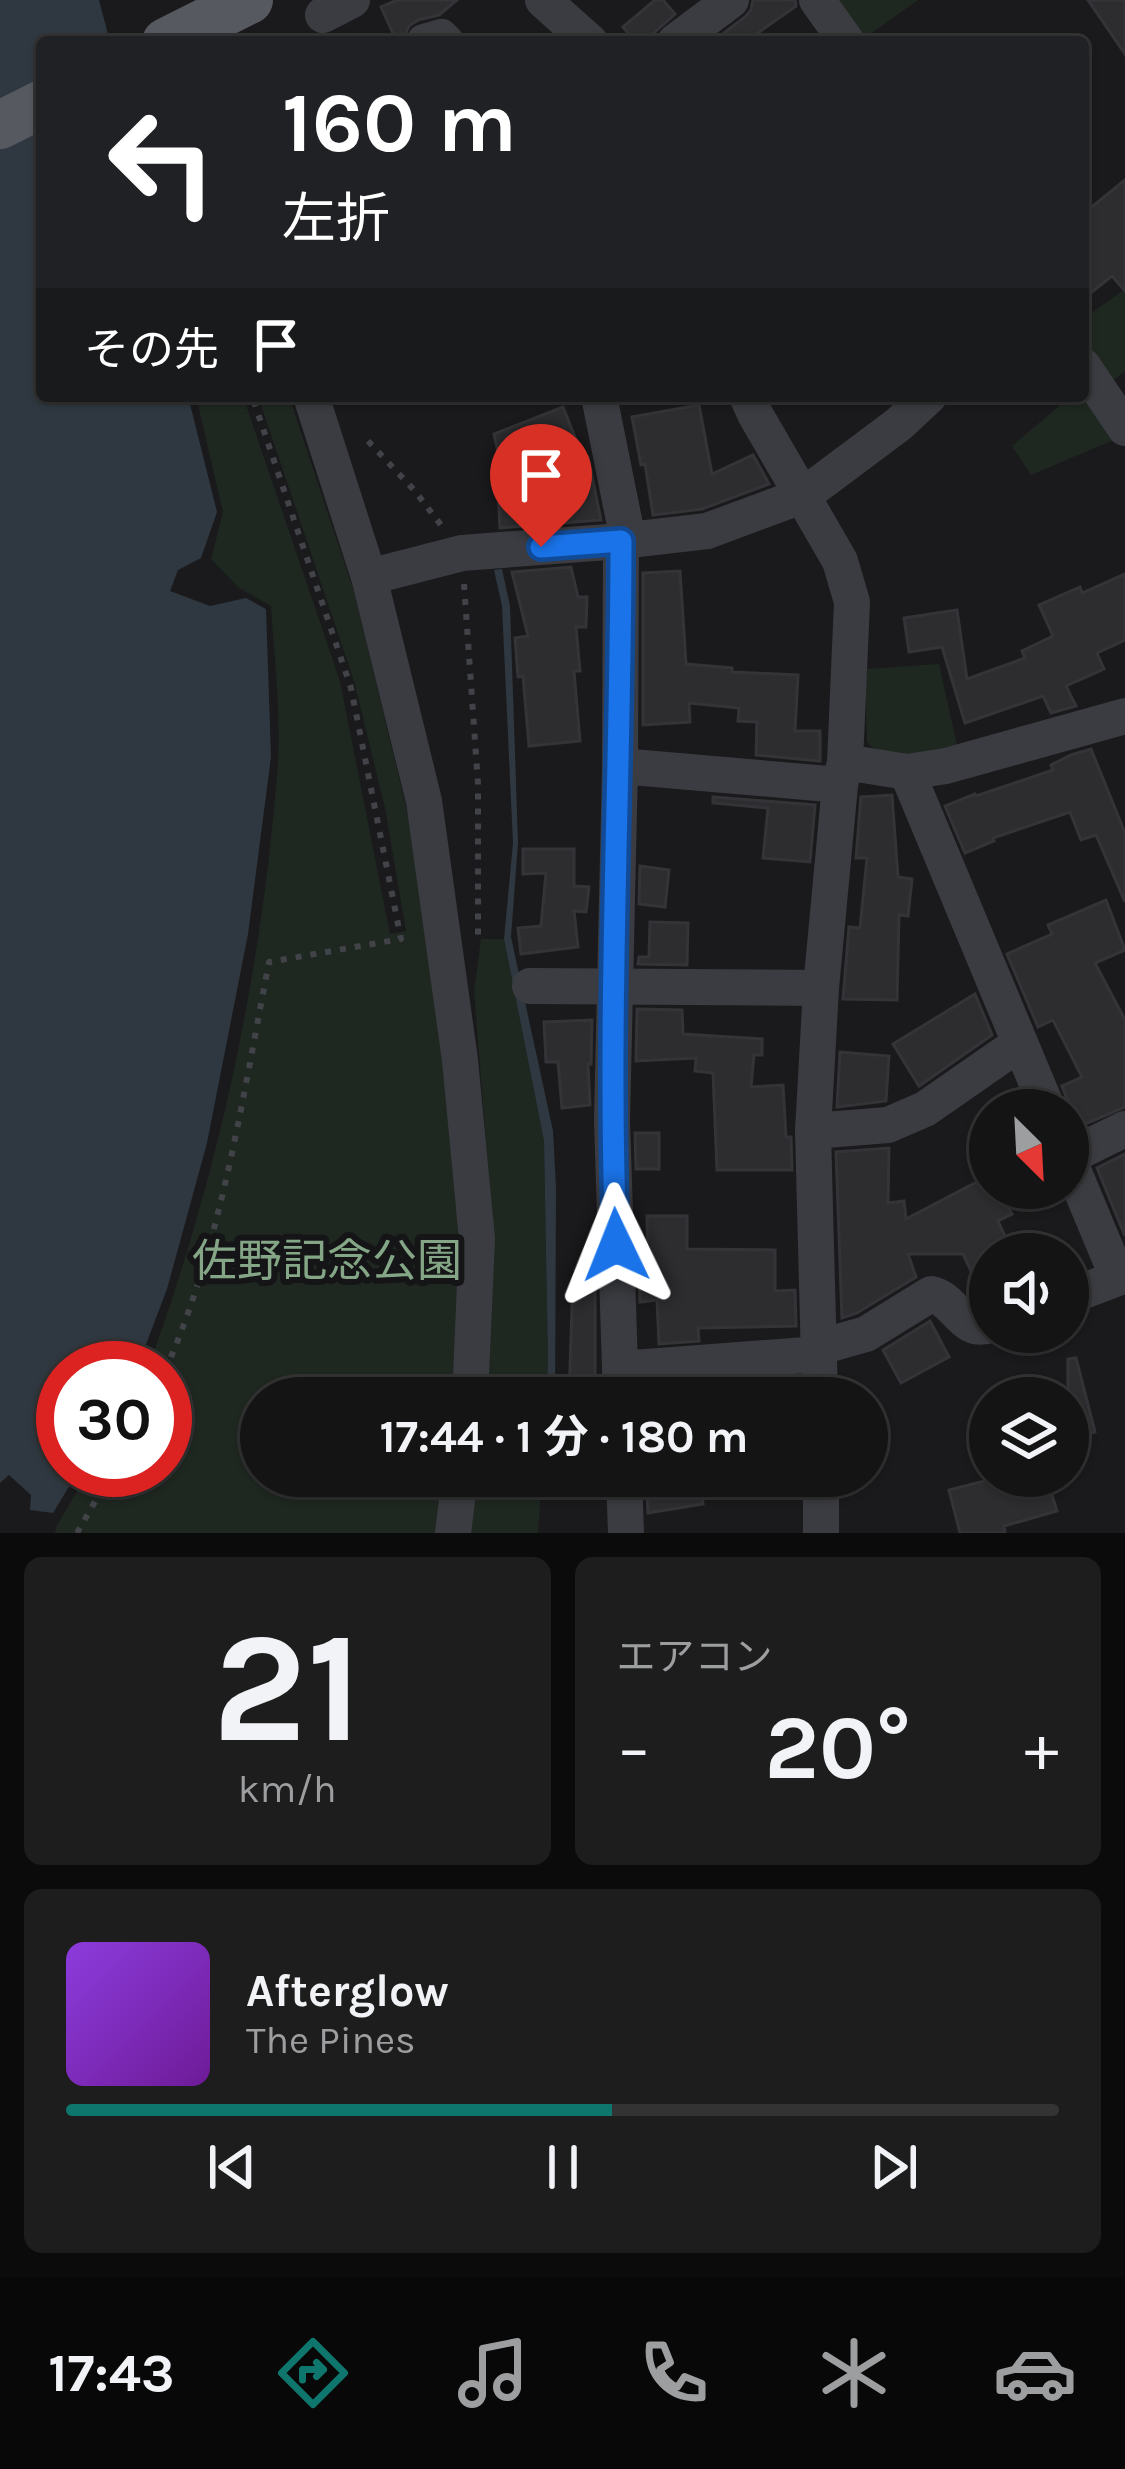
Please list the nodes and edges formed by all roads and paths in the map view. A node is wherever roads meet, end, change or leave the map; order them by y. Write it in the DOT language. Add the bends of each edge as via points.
graph roads {
  1 [pos="236,0"];
  2 [pos="249,0"];
  3 [pos="543,0"];
  4 [pos="731,0"];
  5 [pos="818,0"];
  6 [pos="178,36"];
  7 [pos="233,36"];
  8 [pos="583,36"];
  9 [pos="683,36"];
  10 [pos="844,36"];
  11 [pos="36,107"];
  12 [pos="0,125"];
  13 [pos="1089,375"];
  14 [pos="254,402"];
  15 [pos="312,402"];
  16 [pos="600,402"];
  17 [pos="749,402"];
  18 [pos="922,402"];
  19 [pos="1125,428"];
  20 [pos="368,441"];
  21 [pos="804,495"];
  22 [pos="625,541"];
  23 [pos="462,553"];
  24 [pos="369,578"];
  25 [pos="1125,716"];
  26 [pos="620,766"];
  27 [pos="907,772"];
  28 [pos="843,773"];
  29 [pos="478,951"];
  30 [pos="614,985"];
  31 [pos="530,986"];
  32 [pos="821,988"];
  33 [pos="1020,1043"];
  34 [pos="1039,1089"];
  35 [pos="1125,1129"];
  36 [pos="813,1131"];
  37 [pos="1089,1147"];
  38 [pos="1089,1208"];
  39 [pos="1089,1289"];
  40 [pos="969,1324"];
  41 [pos="178,1341"];
  42 [pos="820,1347"];
  43 [pos="471,1377"];
  44 [pos="621,1377"];
  45 [pos="666,1377"];
  46 [pos="820,1377"];
  47 [pos="98,1497"];
  48 [pos="457,1497"];
  49 [pos="625,1497"];
  50 [pos="821,1497"];
  51 [pos="77,1533"];
  52 [pos="453,1533"];
  53 [pos="626,1533"];
  54 [pos="821,1533"];
  1 -- 7 [label="street"];
  2 -- 6 [label="main road, bridge"];
  3 -- 8 [label="street"];
  4 -- 9 [label="street"];
  5 -- 10 [label="street"];
  11 -- 12 [label="main road"];
  13 -- 19 [label="street"];
  14 -- 41 [label="path" via="351,688 400,939 269,962 220,1208"];
  15 -- 24 [label="street"];
  16 -- 22 [label="street"];
  17 -- 21 [label="street"];
  18 -- 21 [label="street"];
  20 -- 23 [label="path"];
  21 -- 22 [label="street" via="707,531"];
  21 -- 28 [label="street" via="852,602"];
  22 -- 23 [label="street"];
  22 -- 26 [label="street"];
  23 -- 24 [label="street"];
  23 -- 29 [label="path" via="478,784"];
  24 -- 43 [label="street" via="424,801 460,1060 477,1239"];
  25 -- 27 [label="street"];
  26 -- 28 [label="street"];
  26 -- 30 [label="street"];
  27 -- 28 [label="street"];
  27 -- 33 [label="street"];
  28 -- 32 [label="street"];
  30 -- 31 [label="street"];
  30 -- 32 [label="street"];
  30 -- 44 [label="street"];
  32 -- 36 [label="street"];
  33 -- 34 [label="street"];
  33 -- 36 [label="street" via="888,1125"];
  35 -- 37 [label="street"];
  36 -- 42 [label="street"];
  38 -- 39 [label="street" via="1118,1278"];
  40 -- 42 [label="street" via="931,1294 866,1334"];
  42 -- 45 [label="street"];
  42 -- 46 [label="street"];
  47 -- 51 [label="path"];
  48 -- 52 [label="street"];
  49 -- 53 [label="street"];
  50 -- 54 [label="street"];
}
